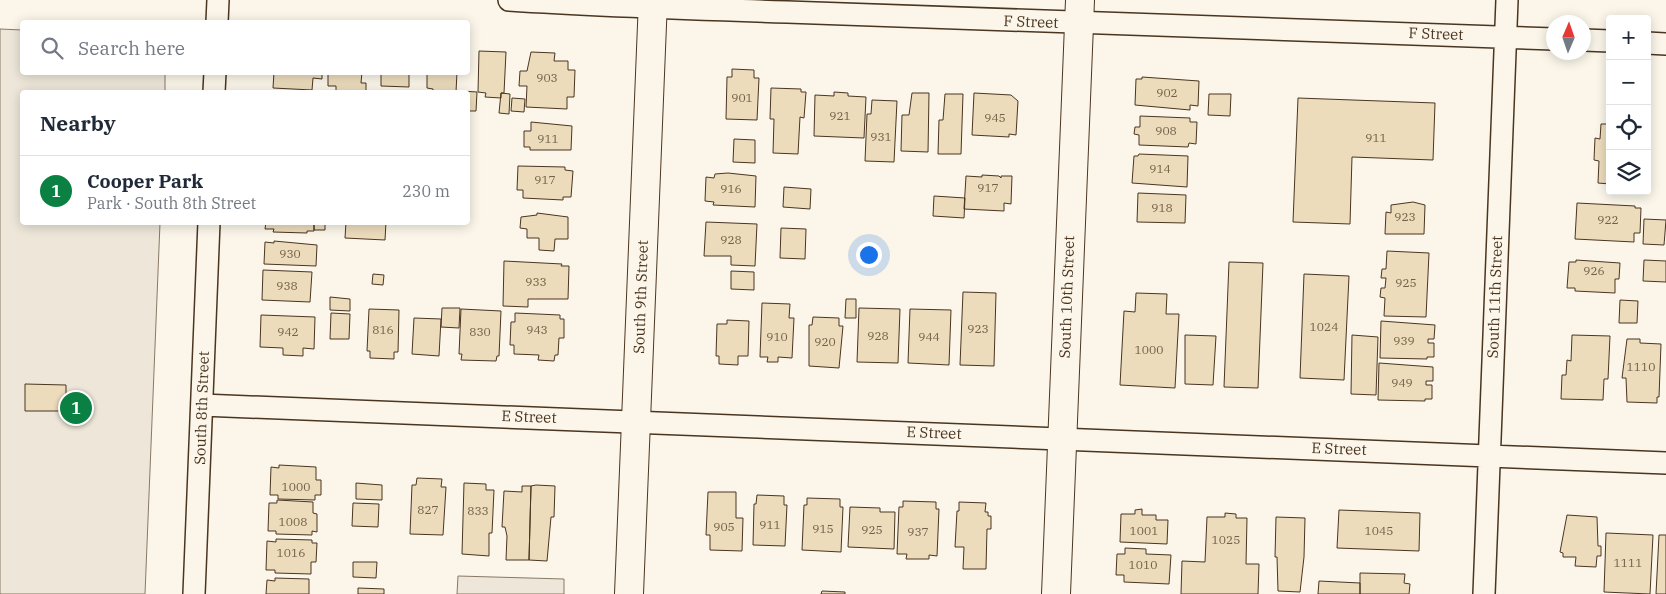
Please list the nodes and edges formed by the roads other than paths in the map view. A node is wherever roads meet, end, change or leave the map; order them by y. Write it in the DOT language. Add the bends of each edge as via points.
graph roads {
  1 [pos="218,0"];
  2 [pos="508,0"];
  3 [pos="1507,0"];
  4 [pos="652,4"];
  5 [pos="1079,12"];
  6 [pos="217,20"];
  7 [pos="1506,37"];
  8 [pos="1546,39"];
  9 [pos="1591,40"];
  10 [pos="1606,41"];
  11 [pos="1651,43"];
  12 [pos="1666,44"];
  13 [pos="215,75"];
  14 [pos="214,90"];
  15 [pos="209,225"];
  16 [pos="202,405"];
  17 [pos="636,422"];
  18 [pos="1062,438"];
  19 [pos="1489,456"];
  20 [pos="1666,463"];
  21 [pos="194,594"];
  22 [pos="629,594"];
  23 [pos="1056,594"];
  24 [pos="1484,594"];
  1 -- 6 [label="street"];
  2 -- 4 [label="street, F Street"];
  3 -- 7 [label="street, South 11th Street"];
  4 -- 5 [label="street, F Street"];
  4 -- 17 [label="main road, South 9th Street"];
  5 -- 7 [label="street, F Street" via="1271,28"];
  5 -- 18 [label="main road, South 10th Street"];
  7 -- 8 [label="street, F Street"];
  7 -- 19 [label="street, South 11th Street"];
  9 -- 10 [label="street"];
  11 -- 12 [label="street"];
  13 -- 14 [label="street"];
  15 -- 16 [label="street, South 8th Street"];
  16 -- 17 [label="street, E Street"];
  16 -- 21 [label="street, South 8th Street"];
  17 -- 18 [label="street, E Street"];
  17 -- 22 [label="main road, South 9th Street"];
  18 -- 19 [label="street, E Street"];
  18 -- 23 [label="main road, South 10th Street"];
  19 -- 20 [label="street, E Street"];
  19 -- 24 [label="street, South 11th Street"];
}
